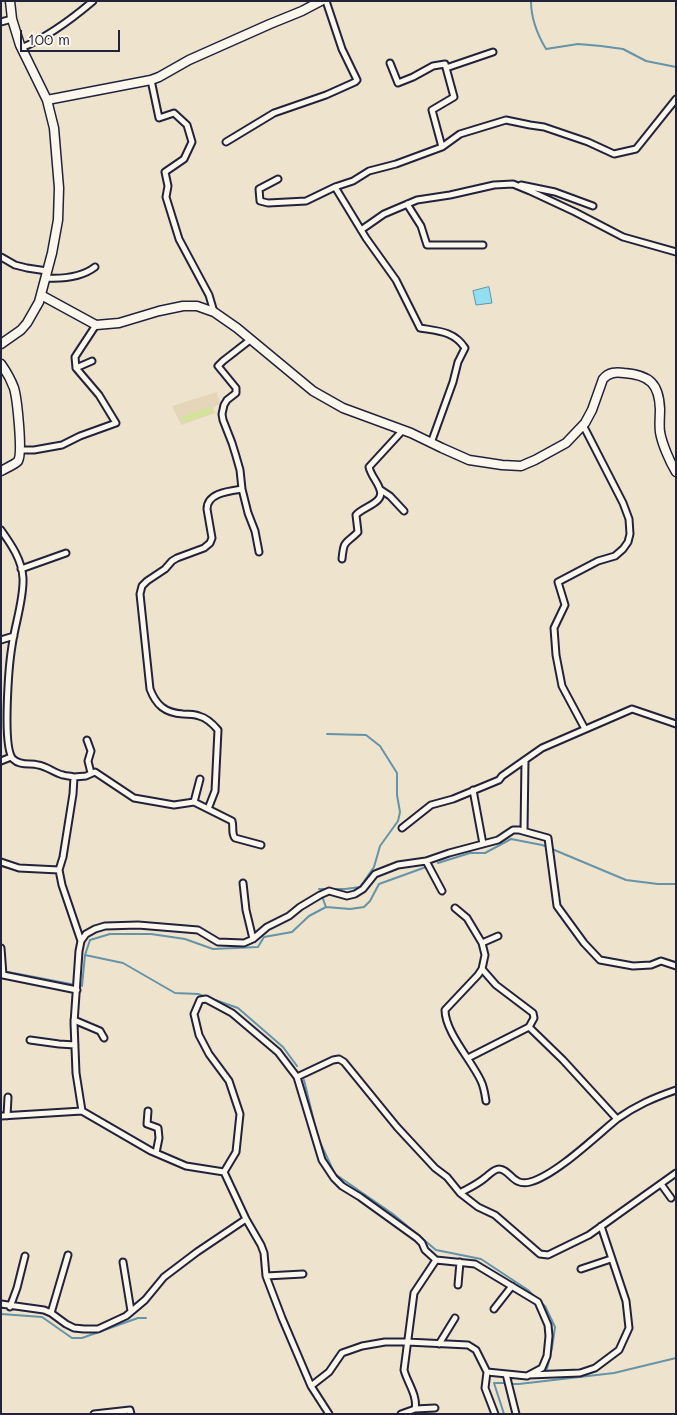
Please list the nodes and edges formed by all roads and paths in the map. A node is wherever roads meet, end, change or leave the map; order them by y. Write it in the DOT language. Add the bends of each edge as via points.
graph roads {
  1 [pos="10,1"];
  2 [pos="93,1"];
  3 [pos="321,1"];
  4 [pos="326,1"];
  5 [pos="12,19"];
  6 [pos="1,22"];
  7 [pos="21,48"];
  8 [pos="493,52"];
  9 [pos="390,63"];
  10 [pos="446,68"];
  11 [pos="151,80"];
  12 [pos="676,99"];
  13 [pos="47,100"];
  14 [pos="226,142"];
  15 [pos="442,146"];
  16 [pos="278,179"];
  17 [pos="513,184"];
  18 [pos="335,187"];
  19 [pos="407,204"];
  20 [pos="593,206"];
  21 [pos="361,230"];
  22 [pos="483,245"];
  23 [pos="676,252"];
  24 [pos="1,257"];
  25 [pos="95,267"];
  26 [pos="46,274"];
  27 [pos="41,295"];
  28 [pos="214,312"];
  29 [pos="96,325"];
  30 [pos="250,340"];
  31 [pos="1,344"];
  32 [pos="92,361"];
  33 [pos="1,364"];
  34 [pos="76,368"];
  35 [pos="583,425"];
  36 [pos="403,430"];
  37 [pos="430,443"];
  38 [pos="20,450"];
  39 [pos="1,471"];
  40 [pos="676,472"];
  41 [pos="242,489"];
  42 [pos="381,490"];
  43 [pos="404,511"];
  44 [pos="1,530"];
  45 [pos="259,552"];
  46 [pos="66,553"];
  47 [pos="342,559"];
  48 [pos="21,569"];
  49 [pos="14,636"];
  50 [pos="1,640"];
  51 [pos="676,724"];
  52 [pos="585,729"];
  53 [pos="87,740"];
  54 [pos="11,757"];
  55 [pos="1,760"];
  56 [pos="526,760"];
  57 [pos="92,773"];
  58 [pos="74,777"];
  59 [pos="200,779"];
  60 [pos="473,790"];
  61 [pos="194,802"];
  62 [pos="208,809"];
  63 [pos="402,828"];
  64 [pos="524,832"];
  65 [pos="482,844"];
  66 [pos="261,845"];
  67 [pos="426,861"];
  68 [pos="1,862"];
  69 [pos="59,870"];
  70 [pos="243,883"];
  71 [pos="442,891"];
  72 [pos="455,908"];
  73 [pos="498,936"];
  74 [pos="253,939"];
  75 [pos="81,942"];
  76 [pos="482,943"];
  77 [pos="1,948"];
  78 [pos="676,966"];
  79 [pos="482,969"];
  80 [pos="2,974"];
  81 [pos="76,990"];
  82 [pos="74,1020"];
  83 [pos="530,1028"];
  84 [pos="104,1038"];
  85 [pos="30,1040"];
  86 [pos="75,1045"];
  87 [pos="468,1058"];
  88 [pos="297,1077"];
  89 [pos="676,1090"];
  90 [pos="8,1097"];
  91 [pos="486,1101"];
  92 [pos="82,1111"];
  93 [pos="148,1111"];
  94 [pos="4,1116"];
  95 [pos="617,1119"];
  96 [pos="156,1153"];
  97 [pos="224,1172"];
  98 [pos="676,1173"];
  99 [pos="660,1184"];
  100 [pos="460,1193"];
  101 [pos="671,1198"];
  102 [pos="246,1219"];
  103 [pos="602,1226"];
  104 [pos="68,1255"];
  105 [pos="25,1256"];
  106 [pos="611,1259"];
  107 [pos="436,1260"];
  108 [pos="123,1262"];
  109 [pos="460,1262"];
  110 [pos="581,1269"];
  111 [pos="303,1274"];
  112 [pos="266,1276"];
  113 [pos="458,1284"];
  114 [pos="512,1286"];
  115 [pos="1,1304"];
  116 [pos="10,1307"];
  117 [pos="494,1308"];
  118 [pos="131,1311"];
  119 [pos="51,1313"];
  120 [pos="455,1318"];
  121 [pos="407,1342"];
  122 [pos="440,1344"];
  123 [pos="487,1372"];
  124 [pos="506,1374"];
  125 [pos="527,1376"];
  126 [pos="311,1386"];
  127 [pos="436,1408"];
  128 [pos="415,1409"];
  129 [pos="94,1414"];
  130 [pos="131,1414"];
  131 [pos="329,1414"];
  132 [pos="401,1414"];
  133 [pos="495,1414"];
  134 [pos="516,1414"];
  1 -- 5 [label="main road"];
  2 -- 7 [label="street" via="34,43"];
  3 -- 11 [label="main road"];
  4 -- 14 [label="street" via="342,49 357,80 274,113"];
  5 -- 6 [label="street"];
  5 -- 7 [label="main road"];
  7 -- 13 [label="main road"];
  8 -- 10 [label="street"];
  9 -- 10 [label="street" via="398,83 433,66 444,64"];
  10 -- 15 [label="street" via="454,98 432,110"];
  11 -- 13 [label="main road"];
  11 -- 28 [label="street" via="159,118 174,113 187,125 192,142 184,159 165,172 166,197 178,240 209,295"];
  12 -- 15 [label="street" via="636,149 614,154 544,127 506,120 460,134"];
  13 -- 26 [label="main road" via="54,128 59,188 58,220"];
  15 -- 18 [label="street" via="369,171"];
  16 -- 18 [label="street" via="259,189 260,201 306,201"];
  17 -- 19 [label="street" via="494,185"];
  17 -- 20 [label="street" via="555,192"];
  17 -- 23 [label="street" via="623,237"];
  18 -- 21 [label="street"];
  19 -- 21 [label="street" via="384,214"];
  19 -- 22 [label="street" via="421,226 427,245"];
  21 -- 37 [label="street" via="396,280 420,328 445,332 460,339 465,348"];
  24 -- 26 [label="street" via="14,265"];
  25 -- 26 [label="street" via="89,272 62,278"];
  26 -- 27 [label="main road"];
  27 -- 29 [label="main road"];
  27 -- 31 [label="main road" via="27,323"];
  28 -- 29 [label="main road" via="197,306 183,306 119,323"];
  28 -- 30 [label="main road"];
  29 -- 34 [label="street" via="75,357"];
  30 -- 36 [label="main road" via="313,391 343,408"];
  30 -- 41 [label="street" via="218,366 236,388 236,393 224,405 222,414 240,470"];
  32 -- 34 [label="street"];
  33 -- 38 [label="main road" via="14,389"];
  34 -- 38 [label="street" via="104,401 116,423 62,445"];
  35 -- 37 [label="main road" via="566,443 521,466 470,460"];
  35 -- 40 [label="main road" via="606,375 624,373 645,377 653,383 658,395 660,433"];
  35 -- 52 [label="street" via="629,519 630,534 628,542 615,556 598,561 558,582 565,605 554,628 556,654 562,686"];
  36 -- 37 [label="main road"];
  36 -- 42 [label="street" via="369,468"];
  38 -- 39 [label="main road" via="17,462"];
  41 -- 45 [label="street" via="256,531"];
  41 -- 62 [label="street" via="209,500 210,543 172,561 142,586 140,594 150,689 154,699 162,708 179,714 198,715 218,730 214,791"];
  42 -- 43 [label="street"];
  42 -- 47 [label="street" via="379,498 356,515 358,532 344,545"];
  44 -- 48 [label="street" via="14,547"];
  46 -- 48 [label="street"];
  48 -- 49 [label="street" via="22,595"];
  49 -- 50 [label="street"];
  49 -- 54 [label="street" via="9,672 8,741"];
  51 -- 52 [label="street" via="632,709"];
  52 -- 56 [label="street" via="542,748"];
  53 -- 57 [label="street" via="92,751 88,761"];
  54 -- 55 [label="street"];
  54 -- 58 [label="street" via="18,763 39,765"];
  56 -- 60 [label="street" via="499,780"];
  56 -- 64 [label="street"];
  57 -- 58 [label="street"];
  57 -- 61 [label="street" via="134,798 174,805"];
  58 -- 69 [label="street"];
  59 -- 61 [label="street"];
  60 -- 63 [label="street" via="431,805"];
  60 -- 65 [label="street"];
  61 -- 62 [label="street"];
  62 -- 66 [label="street" via="232,821 235,838"];
  64 -- 65 [label="street" via="513,830 498,840"];
  64 -- 78 [label="street" via="548,838 557,906 600,960 633,966 661,961"];
  65 -- 67 [label="street"];
  67 -- 71 [label="street"];
  67 -- 74 [label="street" via="398,865 375,874 363,890 355,894 346,896 329,891 320,895"];
  68 -- 69 [label="street" via="19,868"];
  69 -- 75 [label="street"];
  70 -- 74 [label="street"];
  72 -- 76 [label="street" via="467,918"];
  73 -- 76 [label="street"];
  74 -- 75 [label="street" via="244,943 218,942 198,930 138,925 105,926 86,934"];
  75 -- 81 [label="street"];
  76 -- 79 [label="street" via="485,955"];
  77 -- 80 [label="street"];
  79 -- 83 [label="street" via="496,985 533,1013"];
  79 -- 87 [label="street" via="445,1010 453,1035"];
  80 -- 81 [label="street"];
  81 -- 82 [label="street"];
  82 -- 84 [label="street" via="100,1031"];
  82 -- 86 [label="street"];
  83 -- 87 [label="street"];
  83 -- 95 [label="street"];
  85 -- 86 [label="street"];
  86 -- 92 [label="street"];
  87 -- 91 [label="street" via="482,1082"];
  88 -- 97 [label="street" via="278,1052 232,1013 206,999 200,1000 194,1014 200,1035 209,1054 229,1081 240,1114 236,1152"];
  88 -- 100 [label="street" via="333,1060 344,1062 398,1127"];
  88 -- 107 [label="street" via="322,1160 334,1178 417,1238"];
  89 -- 95 [label="street" via="650,1099"];
  90 -- 94 [label="street"];
  92 -- 94 [label="street"];
  92 -- 96 [label="street"];
  93 -- 96 [label="street" via="147,1124 158,1128"];
  95 -- 100 [label="street" via="559,1167 538,1179 519,1182 499,1169"];
  96 -- 97 [label="street" via="186,1166"];
  97 -- 102 [label="street"];
  98 -- 99 [label="street"];
  99 -- 101 [label="street"];
  99 -- 103 [label="street"];
  100 -- 103 [label="street" via="495,1214 540,1254 548,1255 566,1247"];
  102 -- 112 [label="street" via="264,1253"];
  102 -- 118 [label="street" via="164,1277"];
  103 -- 106 [label="street"];
  104 -- 119 [label="street"];
  105 -- 116 [label="street"];
  106 -- 110 [label="street"];
  106 -- 125 [label="street" via="626,1301 629,1328 619,1350 595,1368 580,1373"];
  107 -- 109 [label="street"];
  107 -- 121 [label="street" via="414,1293"];
  108 -- 118 [label="street"];
  109 -- 113 [label="street"];
  109 -- 114 [label="street" via="475,1264"];
  111 -- 112 [label="street"];
  112 -- 126 [label="street"];
  114 -- 117 [label="street"];
  114 -- 125 [label="street" via="538,1302 548,1325 547,1356 542,1368"];
  115 -- 116 [label="street"];
  116 -- 119 [label="street"];
  118 -- 119 [label="street" via="98,1328 84,1330 66,1324"];
  120 -- 122 [label="street"];
  121 -- 122 [label="street"];
  121 -- 126 [label="street" via="370,1344 342,1353 329,1372"];
  121 -- 128 [label="street" via="404,1370 415,1399"];
  122 -- 123 [label="street" via="468,1345 476,1350"];
  123 -- 124 [label="street"];
  123 -- 133 [label="street" via="486,1388"];
  124 -- 125 [label="street"];
  124 -- 134 [label="street"];
  126 -- 131 [label="street"];
  127 -- 128 [label="street"];
  128 -- 132 [label="street"];
  129 -- 130 [label="street" via="130,1410"];
}
